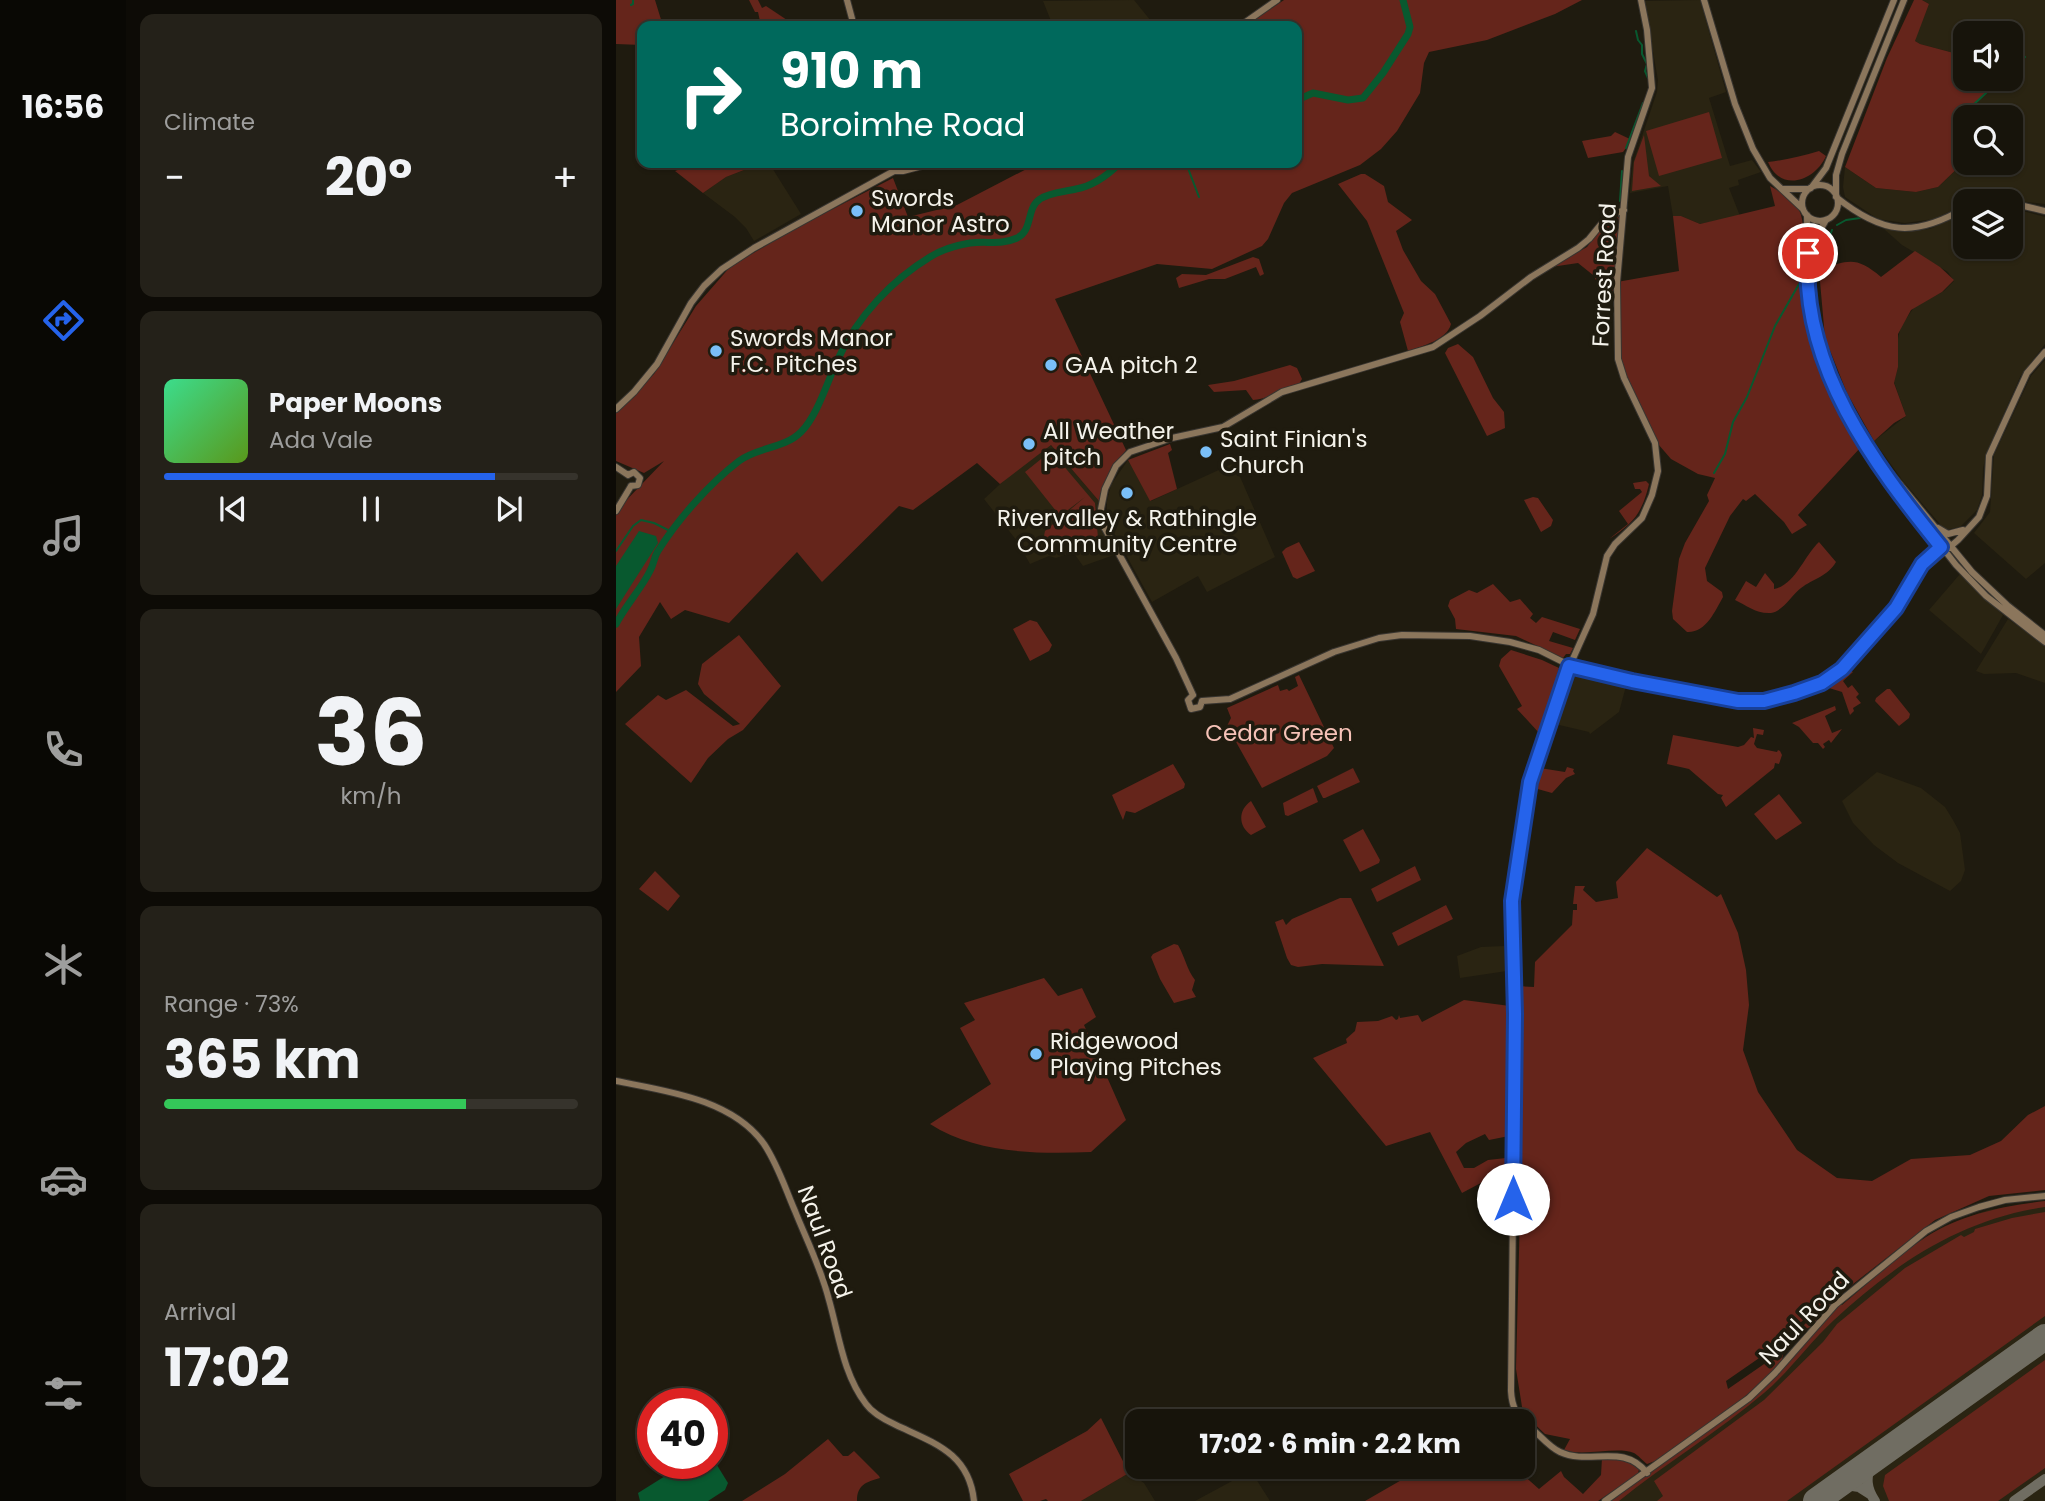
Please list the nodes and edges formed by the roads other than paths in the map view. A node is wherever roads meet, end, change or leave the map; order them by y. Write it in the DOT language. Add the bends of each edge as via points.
graph roads {
  1 [pos="847,0"];
  2 [pos="1277,0"];
  3 [pos="1641,0"];
  4 [pos="1704,0"];
  5 [pos="1894,0"];
  6 [pos="1904,0"];
  7 [pos="853,21"];
  8 [pos="1246,21"];
  9 [pos="893,168"];
  10 [pos="915,168"];
  11 [pos="894,171"];
  12 [pos="1783,189"];
  13 [pos="1810,189"];
  14 [pos="1836,196"];
  15 [pos="1847,206"];
  16 [pos="2023,206"];
  17 [pos="1624,210"];
  18 [pos="2044,210"];
  19 [pos="1805,212"];
  20 [pos="1834,213"];
  21 [pos="1953,214"];
  22 [pos="1826,220"];
  23 [pos="1808,253"];
  24 [pos="2045,352"];
  25 [pos="616,409"];
  26 [pos="1867,445"];
  27 [pos="616,467"];
  28 [pos="628,475"];
  29 [pos="631,486"];
  30 [pos="616,511"];
  31 [pos="1931,523"];
  32 [pos="1973,524"];
  33 [pos="1964,530"];
  34 [pos="1945,547"];
  35 [pos="2045,635"];
  36 [pos="2045,642"];
  37 [pos="1569,666"];
  38 [pos="1193,695"];
  39 [pos="1202,701"];
  40 [pos="616,1081"];
  41 [pos="2045,1196"];
  42 [pos="1647,1473"];
  43 [pos="974,1501"];
  44 [pos="1605,1501"];
  1 -- 7 [label="street"];
  2 -- 8 [label="street"];
  3 -- 17 [label="street, Forrest Road" via="1652,88 1628,157"];
  4 -- 12 [label="street" via="1752,149 1765,172"];
  5 -- 13 [label="street" via="1826,168"];
  6 -- 14 [label="street" via="1842,154"];
  9 -- 11 [label="street"];
  10 -- 11 [label="street"];
  11 -- 25 [label="street" via="722,268 691,303 657,364"];
  12 -- 13 [label="street"];
  12 -- 19 [label="street"];
  13 -- 14 [label="street" via="1825,186"];
  13 -- 19 [label="street" via="1804,197"];
  14 -- 15 [label="street"];
  14 -- 20 [label="street"];
  15 -- 20 [label="street"];
  15 -- 21 [label="street" via="1879,224 1906,228 1932,225"];
  16 -- 18 [label="street"];
  17 -- 37 [label="street, Forrest Road" via="1618,359 1655,443 1658,471 1642,518 1607,556 1587,630"];
  17 -- 38 [label="street" via="1607,217 1578,248 1437,345 1282,392 1223,427 1171,438 1122,458 1103,497 1103,525"];
  19 -- 22 [label="street" via="1816,220"];
  19 -- 23 [label="street"];
  20 -- 22 [label="street"];
  22 -- 23 [label="street"];
  23 -- 26 [label="street" via="1808,288 1818,344 1835,389"];
  24 -- 32 [label="street" via="2027,373 1989,456 1986,500"];
  26 -- 31 [label="street"];
  26 -- 34 [label="street"];
  27 -- 28 [label="street"];
  28 -- 29 [label="street"];
  28 -- 29 [label="street" via="636,473 640,478 638,485"];
  29 -- 30 [label="street"];
  31 -- 33 [label="street" via="1948,534"];
  31 -- 34 [label="street"];
  32 -- 33 [label="street"];
  32 -- 34 [label="street"];
  33 -- 34 [label="street"];
  34 -- 35 [label="street"];
  34 -- 36 [label="street" via="1981,592"];
  34 -- 37 [label="street" via="1919,568 1903,599 1834,675 1775,699 1727,699"];
  37 -- 39 [label="street" via="1539,650 1486,638 1388,636 1327,655 1230,699"];
  37 -- 42 [label="street, Forrest Road" via="1530,782 1512,901 1512,1403 1518,1417 1561,1452 1624,1457 1636,1461"];
  38 -- 39 [label="street"];
  38 -- 39 [label="street" via="1188,702 1191,709 1200,708"];
  40 -- 43 [label="street, Naul Road" via="711,1105 763,1143 782,1176 819,1265 842,1353 865,1403 884,1419 947,1450 968,1474"];
  41 -- 42 [label="street, Naul Road" via="1994,1202 1966,1211 1911,1242 1835,1305 1756,1392"];
  42 -- 44 [label="street, Naul Road"];
}
